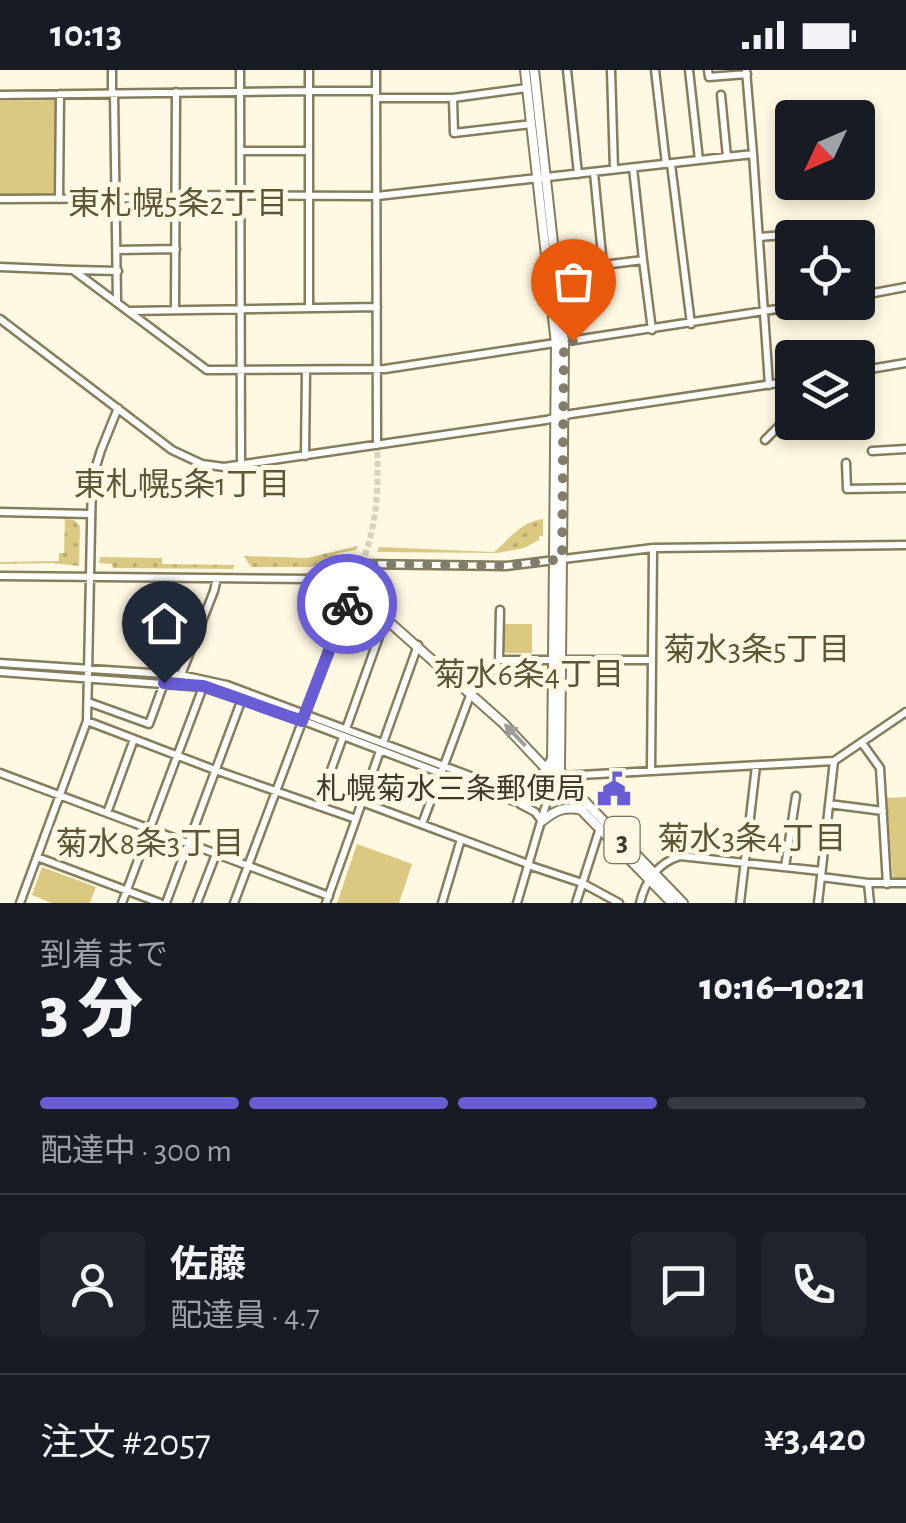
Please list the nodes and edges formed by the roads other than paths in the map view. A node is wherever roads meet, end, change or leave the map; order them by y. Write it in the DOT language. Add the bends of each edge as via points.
graph roads {
  1 [pos="112,70"];
  2 [pos="240,70"];
  3 [pos="309,70"];
  4 [pos="376,70"];
  5 [pos="525,70"];
  6 [pos="534,70"];
  7 [pos="566,70"];
  8 [pos="611,70"];
  9 [pos="654,70"];
  10 [pos="689,70"];
  11 [pos="708,70"];
  12 [pos="746,72"];
  13 [pos="528,88"];
  14 [pos="240,91"];
  15 [pos="309,91"];
  16 [pos="176,92"];
  17 [pos="113,93"];
  18 [pos="0,94"];
  19 [pos="60,94"];
  20 [pos="377,95"];
  21 [pos="721,96"];
  22 [pos="453,98"];
  23 [pos="532,124"];
  24 [pos="241,151"];
  25 [pos="310,151"];
  26 [pos="753,154"];
  27 [pos="727,157"];
  28 [pos="699,160"];
  29 [pos="668,164"];
  30 [pos="633,168"];
  31 [pos="614,170"];
  32 [pos="594,172"];
  33 [pos="578,174"];
  34 [pos="542,178"];
  35 [pos="241,196"];
  36 [pos="310,196"];
  37 [pos="377,196"];
  38 [pos="176,197"];
  39 [pos="60,198"];
  40 [pos="117,198"];
  41 [pos="0,199"];
  42 [pos="775,236"];
  43 [pos="759,237"];
  44 [pos="176,249"];
  45 [pos="118,250"];
  46 [pos="643,260"];
  47 [pos="0,266"];
  48 [pos="72,270"];
  49 [pos="118,271"];
  50 [pos="906,287"];
  51 [pos="875,293"];
  52 [pos="117,303"];
  53 [pos="241,308"];
  54 [pos="310,308"];
  55 [pos="377,308"];
  56 [pos="175,310"];
  57 [pos="128,311"];
  58 [pos="775,311"];
  59 [pos="764,313"];
  60 [pos="0,319"];
  61 [pos="691,324"];
  62 [pos="652,330"];
  63 [pos="560,343"];
  64 [pos="906,363"];
  65 [pos="875,368"];
  66 [pos="306,370"];
  67 [pos="378,370"];
  68 [pos="241,371"];
  69 [pos="775,383"];
  70 [pos="769,384"];
  71 [pos="118,408"];
  72 [pos="559,417"];
  73 [pos="775,430"];
  74 [pos="766,440"];
  75 [pos="377,445"];
  76 [pos="906,449"];
  77 [pos="872,451"];
  78 [pos="305,456"];
  79 [pos="846,463"];
  80 [pos="241,466"];
  81 [pos="906,488"];
  82 [pos="0,512"];
  83 [pos="90,514"];
  84 [pos="906,545"];
  85 [pos="653,548"];
  86 [pos="557,560"];
  87 [pos="362,564"];
  88 [pos="0,576"];
  89 [pos="89,576"];
  90 [pos="216,578"];
  91 [pos="352,589"];
  92 [pos="500,610"];
  93 [pos="386,617"];
  94 [pos="418,646"];
  95 [pos="556,658"];
  96 [pos="499,660"];
  97 [pos="652,660"];
  98 [pos="0,663"];
  99 [pos="0,672"];
  100 [pos="88,673"];
  101 [pos="182,675"];
  102 [pos="164,683"];
  103 [pos="203,686"];
  104 [pos="471,694"];
  105 [pos="242,699"];
  106 [pos="88,702"];
  107 [pos="906,712"];
  108 [pos="304,717"];
  109 [pos="88,722"];
  110 [pos="344,733"];
  111 [pos="134,739"];
  112 [pos="862,743"];
  113 [pos="382,747"];
  114 [pos="178,756"];
  115 [pos="834,761"];
  116 [pos="548,763"];
  117 [pos="756,766"];
  118 [pos="215,770"];
  119 [pos="442,770"];
  120 [pos="651,771"];
  121 [pos="0,773"];
  122 [pos="559,778"];
  123 [pos="276,792"];
  124 [pos="549,794"];
  125 [pos="60,796"];
  126 [pos="796,796"];
  127 [pos="515,797"];
  128 [pos="362,802"];
  129 [pos="830,804"];
  130 [pos="318,806"];
  131 [pos="582,810"];
  132 [pos="882,811"];
  133 [pos="107,813"];
  134 [pos="356,820"];
  135 [pos="542,822"];
  136 [pos="422,824"];
  137 [pos="600,828"];
  138 [pos="150,829"];
  139 [pos="462,839"];
  140 [pos="188,844"];
  141 [pos="216,854"];
  142 [pos="38,857"];
  143 [pos="745,862"];
  144 [pos="528,865"];
  145 [pos="248,866"];
  146 [pos="786,867"];
  147 [pos="821,874"];
  148 [pos="652,877"];
  149 [pos="582,883"];
  150 [pos="868,883"];
  151 [pos="906,883"];
  152 [pos="887,884"];
  153 [pos="127,890"];
  154 [pos="327,899"];
  155 [pos="235,901"];
  156 [pos="20,903"];
  157 [pos="122,903"];
  158 [pos="163,903"];
  159 [pos="197,903"];
  160 [pos="245,903"];
  161 [pos="442,903"];
  162 [pos="517,903"];
  163 [pos="576,903"];
  164 [pos="619,903"];
  165 [pos="640,903"];
  166 [pos="672,903"];
  167 [pos="684,903"];
  168 [pos="740,903"];
  169 [pos="818,903"];
  170 [pos="870,903"];
  1 -- 17 [label="street"];
  2 -- 14 [label="street"];
  3 -- 15 [label="street"];
  4 -- 20 [label="street"];
  5 -- 13 [label="main road, 3"];
  6 -- 34 [label="main road, 3"];
  7 -- 33 [label="street"];
  8 -- 31 [label="street"];
  9 -- 29 [label="street"];
  10 -- 28 [label="street"];
  11 -- 12 [label="street" via="709,77"];
  12 -- 26 [label="street"];
  13 -- 22 [label="street"];
  13 -- 23 [label="main road, 3"];
  14 -- 15 [label="street"];
  14 -- 16 [label="street"];
  14 -- 24 [label="street"];
  15 -- 20 [label="street"];
  15 -- 25 [label="street"];
  16 -- 17 [label="street"];
  16 -- 38 [label="street"];
  17 -- 19 [label="street"];
  17 -- 40 [label="street"];
  18 -- 19 [label="street"];
  19 -- 39 [label="street"];
  20 -- 22 [label="street"];
  20 -- 37 [label="street"];
  21 -- 27 [label="street"];
  22 -- 23 [label="street" via="454,134"];
  23 -- 34 [label="main road, 3"];
  24 -- 25 [label="street"];
  24 -- 35 [label="street"];
  25 -- 36 [label="street"];
  26 -- 27 [label="street"];
  26 -- 43 [label="street"];
  27 -- 28 [label="street"];
  28 -- 29 [label="street"];
  29 -- 30 [label="street"];
  29 -- 61 [label="street"];
  30 -- 31 [label="street"];
  30 -- 46 [label="street"];
  31 -- 32 [label="street"];
  32 -- 33 [label="street"];
  32 -- 46 [label="street" via="603,265"];
  33 -- 34 [label="street"];
  34 -- 37 [label="street"];
  34 -- 63 [label="main road, 3"];
  35 -- 36 [label="street"];
  35 -- 38 [label="street"];
  35 -- 53 [label="street"];
  36 -- 37 [label="street"];
  36 -- 54 [label="street"];
  37 -- 55 [label="street"];
  38 -- 40 [label="street"];
  38 -- 44 [label="street"];
  39 -- 40 [label="street"];
  39 -- 41 [label="street"];
  40 -- 45 [label="street"];
  42 -- 43 [label="street"];
  43 -- 59 [label="street"];
  44 -- 45 [label="street"];
  44 -- 56 [label="street"];
  45 -- 49 [label="street"];
  46 -- 62 [label="street"];
  47 -- 48 [label="street"];
  48 -- 49 [label="street"];
  48 -- 52 [label="street"];
  49 -- 52 [label="street"];
  50 -- 51 [label="street"];
  52 -- 57 [label="street"];
  53 -- 54 [label="street"];
  53 -- 56 [label="street"];
  53 -- 68 [label="street"];
  54 -- 55 [label="street"];
  55 -- 67 [label="street"];
  56 -- 57 [label="street"];
  57 -- 68 [label="street" via="202,368"];
  58 -- 59 [label="street"];
  59 -- 61 [label="street"];
  59 -- 70 [label="street"];
  60 -- 71 [label="street"];
  61 -- 62 [label="street"];
  62 -- 63 [label="street"];
  63 -- 67 [label="street"];
  63 -- 72 [label="main road, 3"];
  64 -- 65 [label="street"];
  66 -- 67 [label="street"];
  66 -- 68 [label="street"];
  66 -- 78 [label="street"];
  67 -- 75 [label="street"];
  68 -- 80 [label="street"];
  69 -- 70 [label="street"];
  70 -- 72 [label="street"];
  71 -- 80 [label="street" via="190,460"];
  71 -- 83 [label="street" via="96,464"];
  72 -- 75 [label="street"];
  72 -- 86 [label="main road, 3"];
  73 -- 74 [label="street"];
  75 -- 78 [label="street"];
  76 -- 77 [label="street"];
  78 -- 80 [label="street"];
  79 -- 81 [label="street" via="847,489"];
  82 -- 83 [label="street"];
  83 -- 89 [label="street"];
  84 -- 85 [label="street"];
  85 -- 86 [label="street"];
  85 -- 97 [label="street"];
  86 -- 87 [label="street"];
  86 -- 95 [label="main road, 3"];
  87 -- 90 [label="street" via="314,579"];
  87 -- 91 [label="main road"];
  88 -- 89 [label="street"];
  89 -- 90 [label="street"];
  89 -- 100 [label="street"];
  90 -- 101 [label="street"];
  91 -- 93 [label="main road"];
  91 -- 108 [label="street"];
  92 -- 96 [label="street"];
  93 -- 94 [label="main road"];
  93 -- 110 [label="street"];
  94 -- 104 [label="main road"];
  94 -- 113 [label="street"];
  95 -- 96 [label="street"];
  95 -- 97 [label="street"];
  95 -- 116 [label="main road, 3"];
  95 -- 122 [label="main road, 3"];
  96 -- 104 [label="street"];
  97 -- 120 [label="street"];
  98 -- 100 [label="street"];
  99 -- 100 [label="street"];
  100 -- 101 [label="street"];
  100 -- 102 [label="street"];
  100 -- 106 [label="street"];
  101 -- 108 [label="street" via="227,685"];
  102 -- 103 [label="street"];
  102 -- 106 [label="street" via="149,724"];
  103 -- 105 [label="street"];
  103 -- 114 [label="street"];
  116 -- 104 [label="main road, one-way"];
  104 -- 119 [label="street"];
  105 -- 108 [label="street"];
  105 -- 118 [label="street"];
  106 -- 109 [label="street"];
  107 -- 112 [label="street"];
  108 -- 110 [label="street"];
  108 -- 123 [label="street"];
  109 -- 111 [label="street"];
  109 -- 125 [label="street"];
  110 -- 113 [label="street"];
  110 -- 130 [label="street"];
  111 -- 114 [label="street"];
  111 -- 133 [label="street"];
  112 -- 115 [label="street"];
  112 -- 132 [label="street" via="880,768"];
  113 -- 119 [label="street"];
  113 -- 128 [label="street"];
  114 -- 118 [label="street"];
  114 -- 138 [label="street"];
  115 -- 117 [label="street"];
  115 -- 129 [label="street"];
  116 -- 122 [label="main road, 3"];
  116 -- 127 [label="street"];
  117 -- 120 [label="street"];
  117 -- 143 [label="street"];
  118 -- 123 [label="street"];
  118 -- 140 [label="street"];
  119 -- 127 [label="street"];
  119 -- 136 [label="street"];
  120 -- 122 [label="street"];
  121 -- 125 [label="street"];
  122 -- 124 [label="street"];
  122 -- 127 [label="street"];
  122 -- 131 [label="main road, 3"];
  122 -- 148 [label="main road, 3"];
  123 -- 130 [label="street"];
  123 -- 145 [label="street"];
  124 -- 127 [label="street" via="528,802"];
  124 -- 135 [label="street"];
  125 -- 133 [label="street"];
  125 -- 142 [label="street"];
  126 -- 146 [label="street"];
  127 -- 135 [label="street"];
  128 -- 134 [label="street"];
  128 -- 136 [label="street"];
  129 -- 132 [label="street"];
  129 -- 147 [label="street"];
  130 -- 134 [label="street"];
  131 -- 135 [label="main road" via="561,808"];
  131 -- 137 [label="main road, 3"];
  132 -- 152 [label="street"];
  133 -- 138 [label="street"];
  134 -- 154 [label="street"];
  135 -- 144 [label="street"];
  136 -- 139 [label="street"];
  137 -- 148 [label="main road, 3"];
  137 -- 149 [label="street"];
  138 -- 140 [label="street"];
  138 -- 153 [label="street"];
  139 -- 144 [label="street"];
  139 -- 161 [label="street"];
  140 -- 141 [label="street"];
  140 -- 158 [label="street"];
  141 -- 145 [label="street"];
  141 -- 159 [label="street"];
  142 -- 153 [label="street"];
  142 -- 156 [label="street"];
  143 -- 146 [label="street"];
  143 -- 148 [label="street" via="684,855"];
  143 -- 168 [label="street"];
  144 -- 149 [label="street"];
  144 -- 162 [label="street"];
  145 -- 154 [label="street"];
  145 -- 155 [label="street"];
  146 -- 147 [label="street"];
  147 -- 150 [label="street"];
  147 -- 169 [label="street"];
  148 -- 165 [label="street"];
  148 -- 166 [label="main road, 3"];
  148 -- 167 [label="main road, 3"];
  149 -- 163 [label="street"];
  149 -- 164 [label="street"];
  150 -- 152 [label="street"];
  150 -- 170 [label="street"];
  151 -- 152 [label="street"];
  153 -- 157 [label="street"];
  153 -- 158 [label="street"];
  155 -- 160 [label="street"];
}
